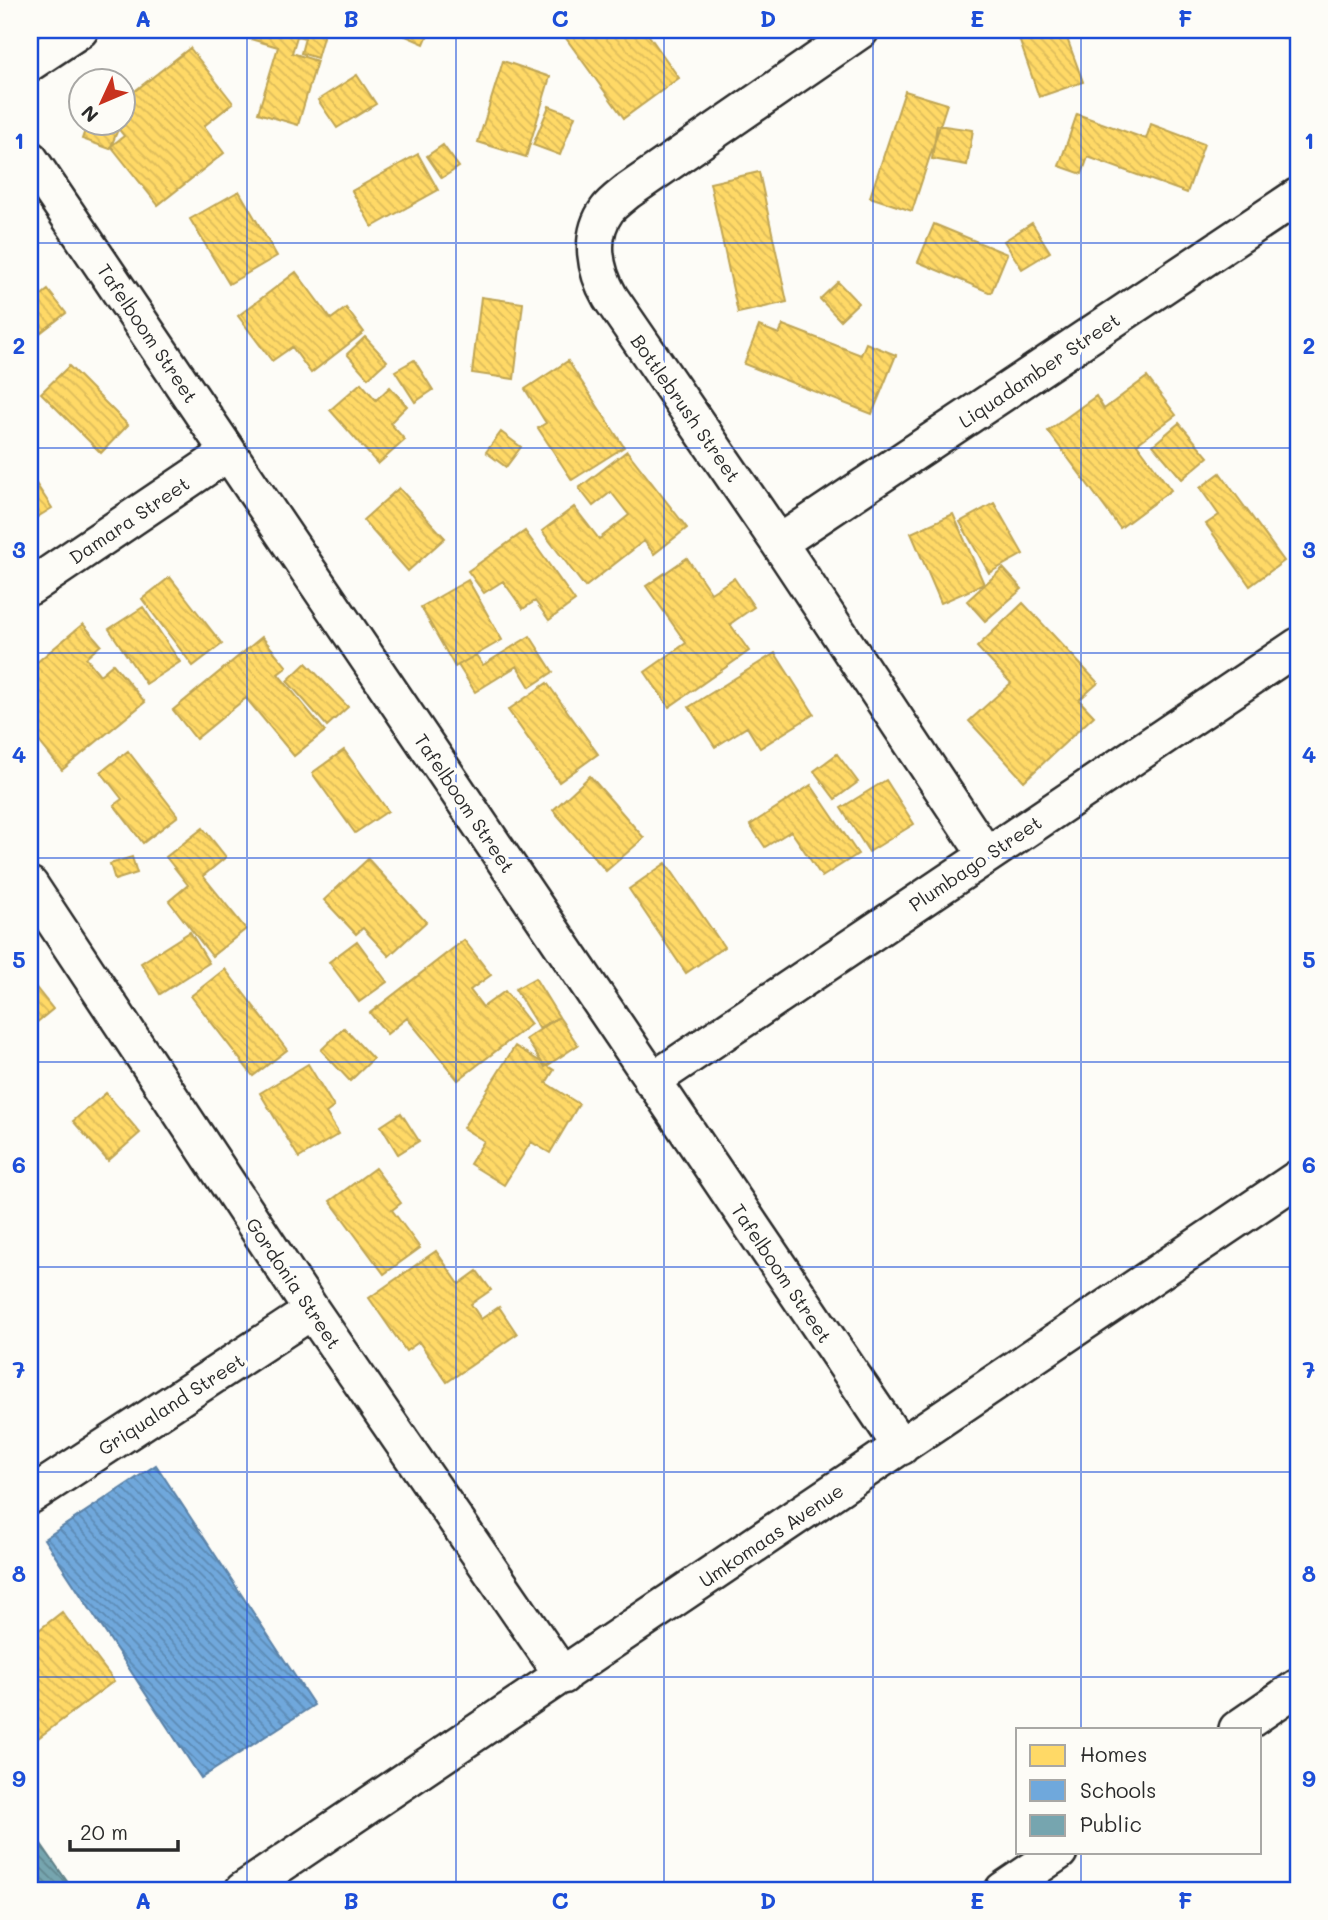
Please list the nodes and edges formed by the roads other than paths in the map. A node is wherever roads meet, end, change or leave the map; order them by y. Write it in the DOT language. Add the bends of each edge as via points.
graph roads {
  1 [pos="80,30"];
  2 [pos="861,30"];
  3 [pos="30,63"];
  4 [pos="30,159"];
  5 [pos="1298,197"];
  6 [pos="228,453"];
  7 [pos="779,544"];
  8 [pos="30,587"];
  9 [pos="1298,646"];
  10 [pos="986,855"];
  11 [pos="30,886"];
  12 [pos="652,1081"];
  13 [pos="1298,1178"];
  14 [pos="312,1311"];
  15 [pos="901,1447"];
  16 [pos="30,1496"];
  17 [pos="563,1676"];
  18 [pos="1298,1687"];
  19 [pos="1238,1728"];
  20 [pos="1056,1854"];
  21 [pos="243,1890"];
  22 [pos="1003,1890"];
  1 -- 3 [label="street"];
  2 -- 7 [label="street, Bottlebrush Street" via="628,191 608,209 598,227 597,265 602,283"];
  4 -- 6 [label="street, Tafelboom Street"];
  5 -- 7 [label="street, Liquadamber Street"];
  6 -- 8 [label="street, Damara Street"];
  6 -- 12 [label="street, Tafelboom Street"];
  7 -- 10 [label="street, Bottlebrush Street"];
  9 -- 10 [label="street, Plumbago Street"];
  10 -- 12 [label="street, Plumbago Street"];
  11 -- 14 [label="street, Gordonia Street"];
  12 -- 15 [label="street, Tafelboom Street"];
  13 -- 15 [label="street, Umkomaas Avenue"];
  14 -- 16 [label="street, Griqualand Street"];
  14 -- 17 [label="street, Gordonia Street"];
  15 -- 17 [label="street, Umkomaas Avenue"];
  17 -- 21 [label="street, Umkomaas Avenue"];
  18 -- 19 [label="street"];
  20 -- 22 [label="street"];
}
